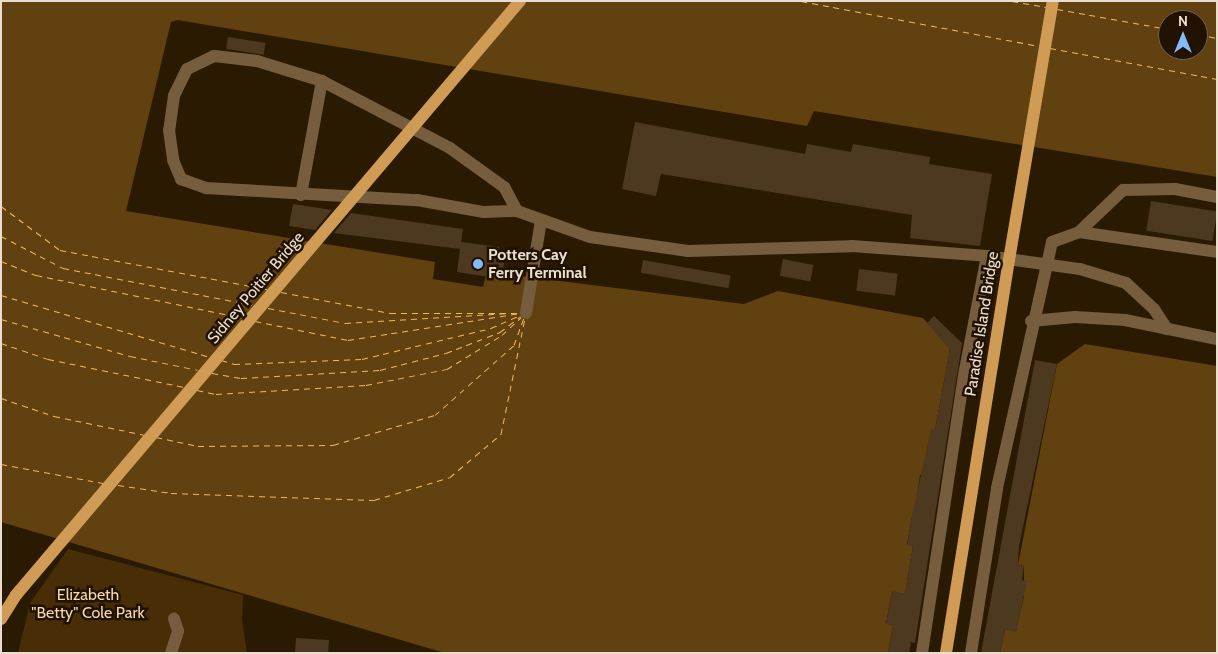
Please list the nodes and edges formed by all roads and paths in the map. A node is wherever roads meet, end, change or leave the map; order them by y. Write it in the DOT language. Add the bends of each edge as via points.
graph roads {
  1 [pos="520,1"];
  2 [pos="1053,1"];
  3 [pos="322,81"];
  4 [pos="301,195"];
  5 [pos="1217,197"];
  6 [pos="517,211"];
  7 [pos="541,220"];
  8 [pos="1079,232"];
  9 [pos="1217,252"];
  10 [pos="987,256"];
  11 [pos="1045,266"];
  12 [pos="526,312"];
  13 [pos="1031,321"];
  14 [pos="1166,329"];
  15 [pos="1217,339"];
  16 [pos="1,619"];
  17 [pos="174,619"];
  18 [pos="171,653"];
  19 [pos="922,653"];
  20 [pos="946,653"];
  21 [pos="971,653"];
  1 -- 16 [label="main road, Sidney Poitier Bridge, bridge" via="16,595"];
  2 -- 20 [label="main road, Paradise Island Bridge, bridge"];
  3 -- 4 [label="street"];
  3 -- 4 [label="street" via="257,61 214,56 187,69 174,96 169,130 173,160 181,179 206,188"];
  3 -- 6 [label="street" via="450,148 504,187"];
  4 -- 6 [label="street" via="417,200 484,212"];
  5 -- 8 [label="street" via="1175,189 1123,190"];
  6 -- 7 [label="street"];
  7 -- 10 [label="street" via="590,237 688,251 852,246"];
  7 -- 12 [label="street"];
  8 -- 9 [label="street"];
  8 -- 11 [label="street" via="1052,242"];
  10 -- 11 [label="street"];
  10 -- 19 [label="street" via="965,370"];
  11 -- 13 [label="street"];
  11 -- 14 [label="street" via="1099,272 1126,283 1154,309"];
  13 -- 14 [label="street" via="1092,317"];
  13 -- 21 [label="street" via="997,488"];
  14 -- 15 [label="street"];
  17 -- 18 [label="street" via="178,631"];
}
